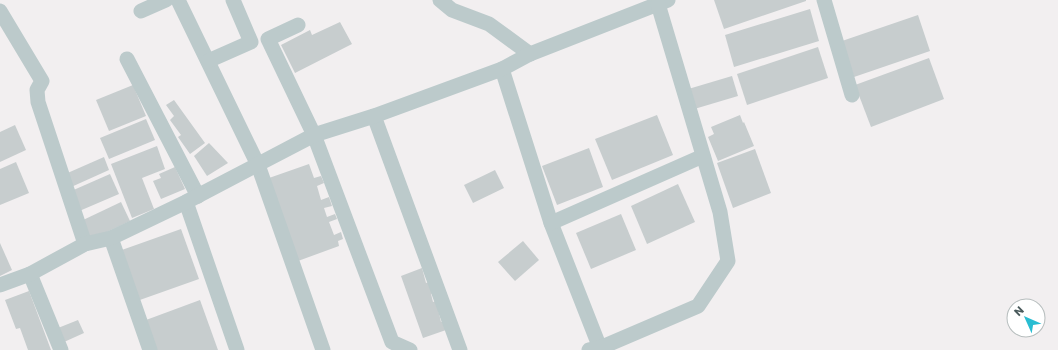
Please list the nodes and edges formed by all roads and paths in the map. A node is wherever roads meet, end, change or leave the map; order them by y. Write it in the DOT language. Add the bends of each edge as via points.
graph roads {
  1 [pos="178,0"];
  2 [pos="233,0"];
  3 [pos="440,0"];
  4 [pos="824,0"];
  5 [pos="160,1"];
  6 [pos="663,2"];
  7 [pos="0,11"];
  8 [pos="141,11"];
  9 [pos="298,25"];
  10 [pos="530,54"];
  11 [pos="127,59"];
  12 [pos="208,61"];
  13 [pos="502,69"];
  14 [pos="852,95"];
  15 [pos="374,116"];
  16 [pos="314,135"];
  17 [pos="703,156"];
  18 [pos="258,165"];
  19 [pos="192,199"];
  20 [pos="551,222"];
  21 [pos="111,238"];
  22 [pos="85,244"];
  23 [pos="30,274"];
  24 [pos="0,285"];
  25 [pos="594,349"];
  26 [pos="61,350"];
  27 [pos="150,350"];
  28 [pos="237,350"];
  29 [pos="323,350"];
  30 [pos="410,350"];
  31 [pos="460,350"];
  1 -- 12 [label="street"];
  2 -- 12 [label="street" via="251,42"];
  3 -- 10 [label="street" via="452,10 489,24"];
  4 -- 14 [label="street"];
  5 -- 8 [label="street"];
  6 -- 10 [label="street"];
  6 -- 17 [label="street"];
  7 -- 22 [label="street" via="42,81 37,90 38,102"];
  9 -- 16 [label="street" via="268,39"];
  10 -- 13 [label="street"];
  11 -- 19 [label="street"];
  12 -- 18 [label="street"];
  13 -- 15 [label="street"];
  13 -- 20 [label="street"];
  15 -- 16 [label="street"];
  15 -- 31 [label="street"];
  16 -- 18 [label="street"];
  16 -- 30 [label="street" via="392,342"];
  17 -- 20 [label="street"];
  17 -- 25 [label="street" via="720,212 728,261 698,306"];
  18 -- 19 [label="street"];
  18 -- 29 [label="street"];
  19 -- 21 [label="street"];
  19 -- 28 [label="street"];
  20 -- 25 [label="street"];
  21 -- 22 [label="street"];
  21 -- 27 [label="street"];
  22 -- 23 [label="street"];
  23 -- 24 [label="street"];
  23 -- 26 [label="street"];
}
